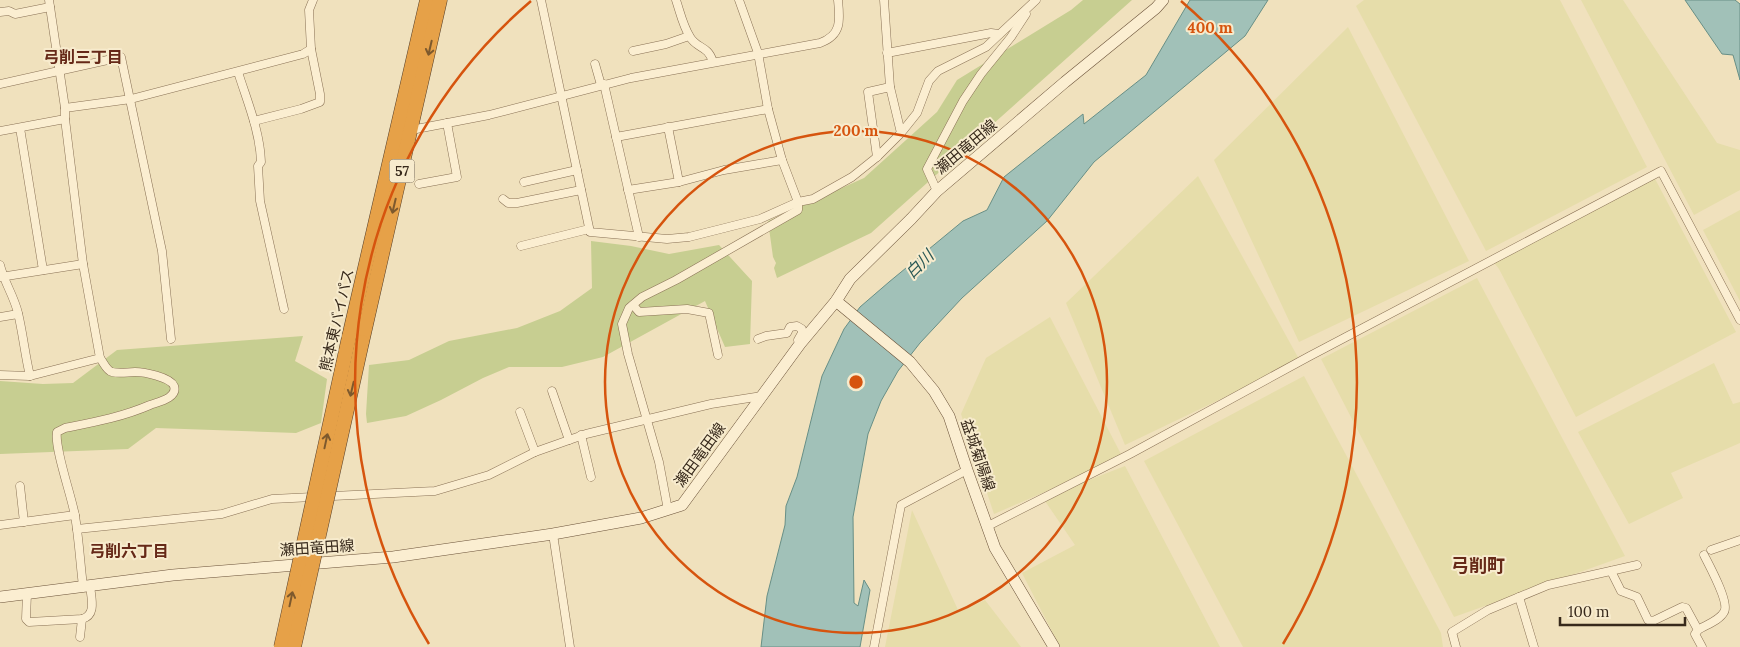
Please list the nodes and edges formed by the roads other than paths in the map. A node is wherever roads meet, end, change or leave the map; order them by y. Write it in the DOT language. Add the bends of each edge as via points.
graph roads {
  1 [pos="313,0"];
  2 [pos="418,0"];
  3 [pos="427,0"];
  4 [pos="440,0"];
  5 [pos="541,0"];
  6 [pos="676,0"];
  7 [pos="739,0"];
  8 [pos="838,0"];
  9 [pos="893,0"];
  10 [pos="1163,0"];
  11 [pos="884,1"];
  12 [pos="1034,3"];
  13 [pos="50,4"];
  14 [pos="0,12"];
  15 [pos="999,34"];
  16 [pos="689,36"];
  17 [pos="310,49"];
  18 [pos="633,51"];
  19 [pos="887,53"];
  20 [pos="758,54"];
  21 [pos="714,62"];
  22 [pos="595,64"];
  23 [pos="60,70"];
  24 [pos="238,72"];
  25 [pos="0,84"];
  26 [pos="602,85"];
  27 [pos="890,87"];
  28 [pos="561,97"];
  29 [pos="130,98"];
  30 [pos="65,108"];
  31 [pos="768,109"];
  32 [pos="64,119"];
  33 [pos="254,121"];
  34 [pos="446,123"];
  35 [pos="668,127"];
  36 [pos="20,128"];
  37 [pos="411,130"];
  38 [pos="0,131"];
  39 [pos="901,133"];
  40 [pos="616,137"];
  41 [pos="877,157"];
  42 [pos="782,160"];
  43 [pos="576,170"];
  44 [pos="524,182"];
  45 [pos="680,182"];
  46 [pos="419,184"];
  47 [pos="581,190"];
  48 [pos="628,190"];
  49 [pos="937,191"];
  50 [pos="503,199"];
  51 [pos="798,202"];
  52 [pos="589,229"];
  53 [pos="639,237"];
  54 [pos="521,246"];
  55 [pos="84,264"];
  56 [pos="0,265"];
  57 [pos="43,270"];
  58 [pos="1,276"];
  59 [pos="836,301"];
  60 [pos="633,305"];
  61 [pos="284,309"];
  62 [pos="18,314"];
  63 [pos="0,317"];
  64 [pos="1740,320"];
  65 [pos="171,339"];
  66 [pos="758,339"];
  67 [pos="355,340"];
  68 [pos="718,355"];
  69 [pos="100,358"];
  70 [pos="0,375"];
  71 [pos="30,376"];
  72 [pos="552,391"];
  73 [pos="761,396"];
  74 [pos="520,412"];
  75 [pos="748,412"];
  76 [pos="647,418"];
  77 [pos="581,435"];
  78 [pos="569,440"];
  79 [pos="534,452"];
  80 [pos="967,470"];
  81 [pos="591,477"];
  82 [pos="20,486"];
  83 [pos="668,510"];
  84 [pos="75,515"];
  85 [pos="24,522"];
  86 [pos="0,525"];
  87 [pos="988,526"];
  88 [pos="77,529"];
  89 [pos="553,534"];
  90 [pos="1740,540"];
  91 [pos="1711,550"];
  92 [pos="1704,555"];
  93 [pos="1637,565"];
  94 [pos="1611,571"];
  95 [pos="86,585"];
  96 [pos="27,593"];
  97 [pos="0,597"];
  98 [pos="1519,597"];
  99 [pos="82,619"];
  100 [pos="1698,630"];
  101 [pos="80,637"];
  102 [pos="281,647"];
  103 [pos="294,647"];
  104 [pos="570,647"];
  105 [pos="874,647"];
  106 [pos="1054,647"];
  107 [pos="1456,647"];
  108 [pos="1534,647"];
  109 [pos="1702,647"];
  1 -- 17 [label="street" via="308,10"];
  2 -- 67 [label="highway" via="361,252"];
  3 -- 67 [label="highway, 熊本東バイパス / 57"];
  4 -- 37 [label="highway, 熊本東バイパス / 57, one-way"];
  5 -- 28 [label="street"];
  6 -- 16 [label="street"];
  7 -- 20 [label="street"];
  8 -- 20 [label="street" via="839,23 831,38 820,43"];
  9 -- 11 [label="street"];
  10 -- 49 [label="main road, 瀬田竜田線"];
  11 -- 19 [label="street"];
  12 -- 15 [label="street"];
  12 -- 49 [label="street" via="981,74 932,158 927,169"];
  13 -- 14 [label="street" via="15,14"];
  13 -- 23 [label="street"];
  15 -- 19 [label="street"];
  15 -- 39 [label="street" via="986,47 938,71 929,81 918,112"];
  16 -- 18 [label="street" via="669,44"];
  16 -- 21 [label="street" via="709,52"];
  17 -- 24 [label="street" via="304,54"];
  17 -- 33 [label="street" via="320,102"];
  19 -- 27 [label="street"];
  20 -- 21 [label="street"];
  20 -- 31 [label="street"];
  21 -- 26 [label="street"];
  22 -- 26 [label="street"];
  23 -- 25 [label="street"];
  23 -- 29 [label="street" via="120,58"];
  23 -- 30 [label="street"];
  24 -- 29 [label="street"];
  24 -- 33 [label="street"];
  26 -- 28 [label="street"];
  26 -- 40 [label="street"];
  27 -- 39 [label="street"];
  27 -- 41 [label="street" via="868,92"];
  28 -- 34 [label="street"];
  28 -- 43 [label="street"];
  29 -- 30 [label="street"];
  29 -- 65 [label="street" via="162,252"];
  30 -- 32 [label="street"];
  31 -- 35 [label="street"];
  31 -- 42 [label="street"];
  32 -- 36 [label="street"];
  32 -- 55 [label="street"];
  33 -- 61 [label="street" via="262,159 258,166 260,201"];
  34 -- 37 [label="street"];
  34 -- 46 [label="street" via="457,177"];
  35 -- 40 [label="street"];
  35 -- 45 [label="street"];
  36 -- 38 [label="street"];
  36 -- 57 [label="street"];
  37 -- 67 [label="highway, 熊本東バイパス / 57, one-way"];
  39 -- 41 [label="street"];
  40 -- 48 [label="street"];
  41 -- 51 [label="street" via="852,177 813,199"];
  42 -- 45 [label="street"];
  42 -- 51 [label="street"];
  43 -- 44 [label="street"];
  43 -- 47 [label="street"];
  45 -- 48 [label="street"];
  47 -- 50 [label="street" via="517,202"];
  47 -- 52 [label="street"];
  48 -- 53 [label="street"];
  49 -- 59 [label="main road, 瀬田竜田線" via="850,279"];
  51 -- 53 [label="street" via="760,219 690,237 667,240"];
  51 -- 60 [label="street" via="798,210"];
  52 -- 53 [label="street" via="590,232"];
  52 -- 54 [label="street"];
  55 -- 57 [label="street"];
  55 -- 69 [label="street"];
  56 -- 58 [label="street"];
  57 -- 58 [label="street"];
  58 -- 62 [label="street" via="12,293"];
  59 -- 73 [label="main road, 瀬田竜田線"];
  59 -- 80 [label="main road, 益城菊陽線" via="910,362 934,391 949,416"];
  60 -- 68 [label="street" via="639,312 687,309 709,313"];
  60 -- 76 [label="street" via="622,324"];
  62 -- 63 [label="street"];
  62 -- 71 [label="street"];
  64 -- 87 [label="street" via="1660,171 1130,454"];
  66 -- 73 [label="street" via="787,334 790,327 802,329"];
  102 -- 67 [label="highway, 熊本東バイパス / 57, one-way, bridge"];
  67 -- 103 [label="highway, 熊本東バイパス / 57, one-way, bridge"];
  69 -- 71 [label="street"];
  69 -- 84 [label="street" via="111,372 155,375 170,381 174,391 168,399 131,413 57,432"];
  70 -- 71 [label="street"];
  72 -- 78 [label="street"];
  73 -- 75 [label="street"];
  73 -- 76 [label="street"];
  73 -- 83 [label="main road, 瀬田竜田線" via="682,505"];
  74 -- 79 [label="street"];
  76 -- 77 [label="street"];
  76 -- 83 [label="street"];
  77 -- 78 [label="street"];
  77 -- 81 [label="street"];
  78 -- 79 [label="street"];
  79 -- 88 [label="street" via="489,475 435,491 272,499 222,514"];
  80 -- 87 [label="main road, 益城菊陽線"];
  80 -- 105 [label="street" via="901,505"];
  82 -- 85 [label="street"];
  83 -- 89 [label="main road, 瀬田竜田線"];
  84 -- 85 [label="street"];
  84 -- 88 [label="street"];
  85 -- 86 [label="street"];
  87 -- 106 [label="main road, 益城菊陽線" via="996,548"];
  88 -- 95 [label="street"];
  89 -- 95 [label="main road, 瀬田竜田線" via="393,557 211,571"];
  89 -- 104 [label="street"];
  90 -- 91 [label="street"];
  92 -- 100 [label="street" via="1727,606 1724,614"];
  93 -- 94 [label="street"];
  94 -- 98 [label="street" via="1548,585"];
  94 -- 100 [label="street" via="1621,591 1637,597 1648,620 1653,621 1682,607 1686,608"];
  95 -- 96 [label="main road, 瀬田竜田線"];
  95 -- 99 [label="street" via="91,613"];
  96 -- 97 [label="main road, 瀬田竜田線"];
  96 -- 99 [label="street" via="26,619 29,622"];
  98 -- 107 [label="street" via="1488,610 1452,632"];
  98 -- 108 [label="street"];
  99 -- 101 [label="street"];
  100 -- 109 [label="street" via="1695,634"];
}
